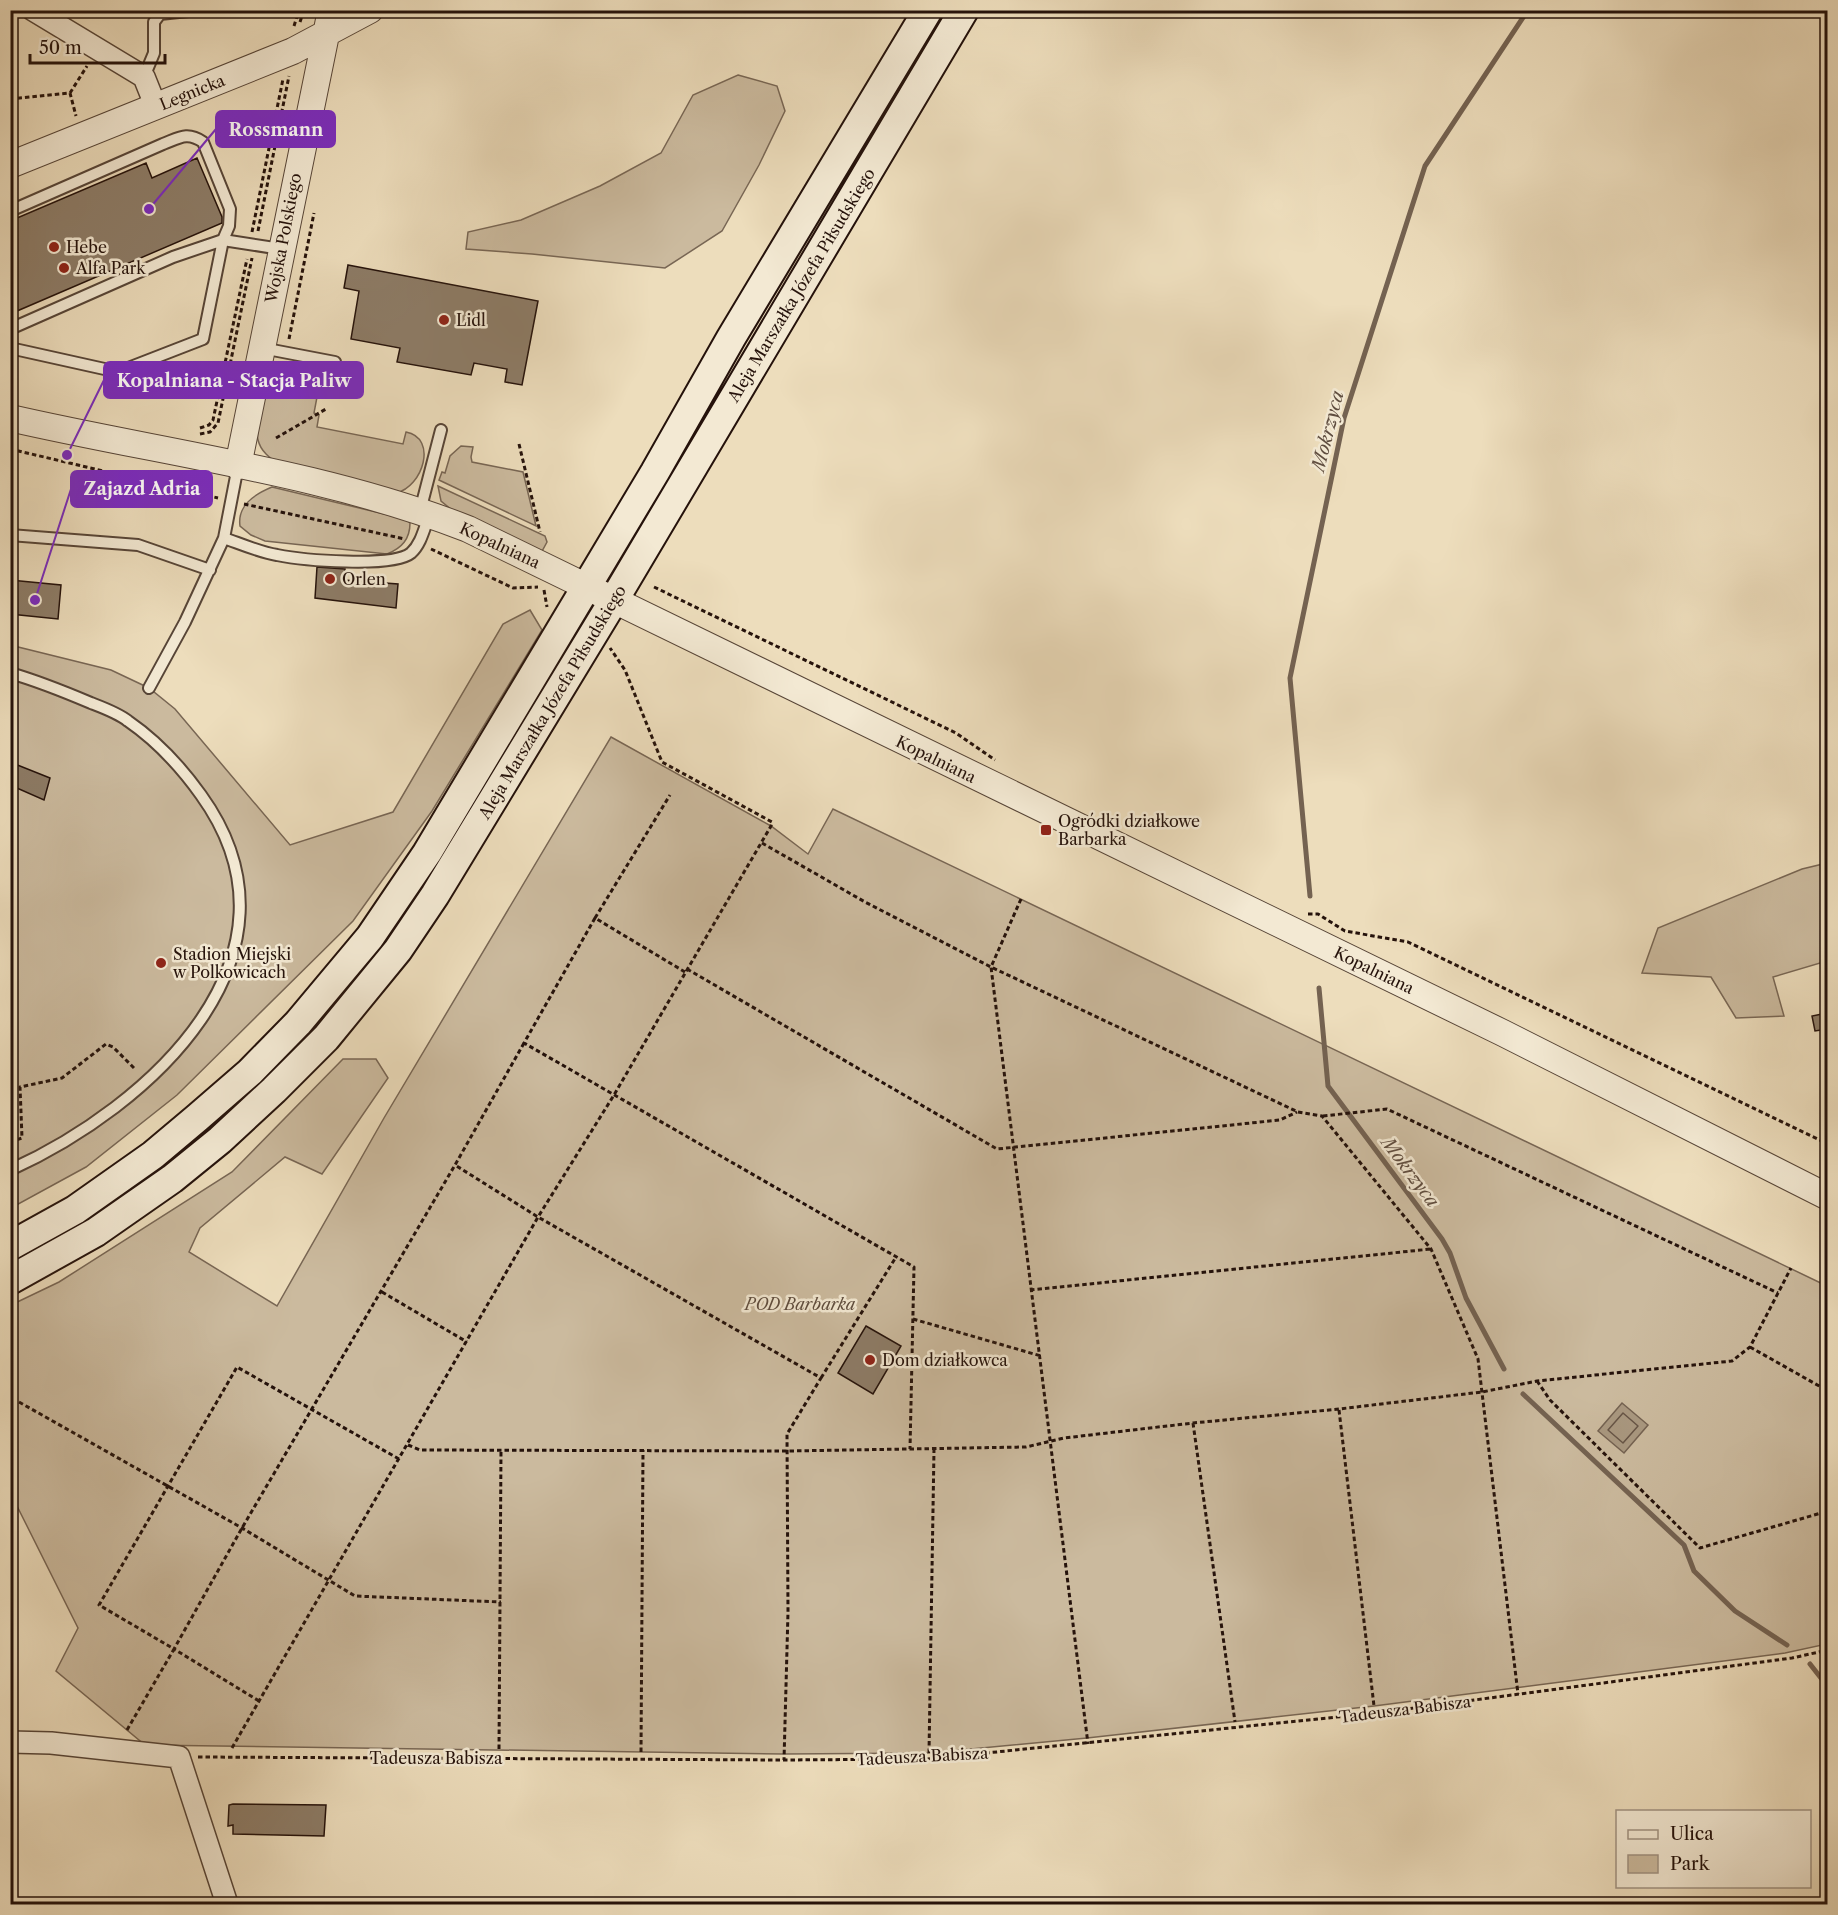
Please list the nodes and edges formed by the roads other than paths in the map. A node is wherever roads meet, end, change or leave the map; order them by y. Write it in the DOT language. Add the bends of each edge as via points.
graph roads {
  1 [pos="33,10"];
  2 [pos="198,10"];
  3 [pos="331,10"];
  4 [pos="370,10"];
  5 [pos="928,10"];
  6 [pos="964,10"];
  7 [pos="324,36"];
  8 [pos="144,77"];
  9 [pos="156,107"];
  10 [pos="10,165"];
  11 [pos="10,211"];
  12 [pos="223,240"];
  13 [pos="281,249"];
  14 [pos="10,329"];
  15 [pos="10,348"];
  16 [pos="261,348"];
  17 [pos="335,362"];
  18 [pos="10,418"];
  19 [pos="441,429"];
  20 [pos="238,466"];
  21 [pos="425,512"];
  22 [pos="10,535"];
  23 [pos="224,538"];
  24 [pos="210,570"];
  25 [pos="587,587"];
  26 [pos="614,600"];
  27 [pos="10,673"];
  28 [pos="149,688"];
  29 [pos="10,1170"];
  30 [pos="1827,1197"];
  31 [pos="10,1245"];
  32 [pos="10,1280"];
  33 [pos="10,1742"];
  34 [pos="227,1905"];
  1 -- 8 [label="street"];
  2 -- 8 [label="lane" via="160,14 154,22 154,53"];
  3 -- 7 [label="street, Wojska Polskiego"];
  4 -- 7 [label="street, Legnicka"];
  5 -- 25 [label="main road, Aleja Marszałka Józefa Piłsudskiego"];
  6 -- 26 [label="main road, Aleja Marszałka Józefa Piłsudskiego"];
  7 -- 9 [label="street, Legnicka"];
  7 -- 13 [label="street, Wojska Polskiego"];
  8 -- 9 [label="street"];
  9 -- 10 [label="street, Legnicka"];
  11 -- 12 [label="lane" via="187,135 203,142 230,209"];
  12 -- 13 [label="lane"];
  12 -- 14 [label="lane" via="173,257"];
  12 -- 15 [label="lane" via="203,339 118,372"];
  13 -- 16 [label="street, Wojska Polskiego"];
  16 -- 17 [label="lane"];
  16 -- 20 [label="street, Wojska Polskiego"];
  18 -- 20 [label="street, Kopalniana"];
  19 -- 21 [label="lane"];
  20 -- 21 [label="street, Kopalniana"];
  20 -- 23 [label="lane"];
  21 -- 23 [label="lane" via="419,543 410,554 396,560 354,562 277,555"];
  21 -- 25 [label="street, Kopalniana"];
  22 -- 24 [label="lane" via="138,545"];
  23 -- 24 [label="lane"];
  24 -- 28 [label="lane"];
  25 -- 26 [label="street, Kopalniana"];
  25 -- 31 [label="main road, Aleja Marszałka Józefa Piłsudskiego" via="427,853 370,937 298,1023 250,1072 153,1155 75,1210"];
  26 -- 30 [label="street, Kopalniana" via="1493,1028"];
  26 -- 32 [label="main road, Aleja Marszałka Józefa Piłsudskiego" via="435,895 398,950 326,1038 228,1133 172,1179 96,1232"];
  27 -- 29 [label="lane" via="127,720 166,753 211,809 225,836 240,890 231,960 201,1022 180,1048 123,1101 68,1141"];
  33 -- 34 [label="street" via="179,1757"];
}
